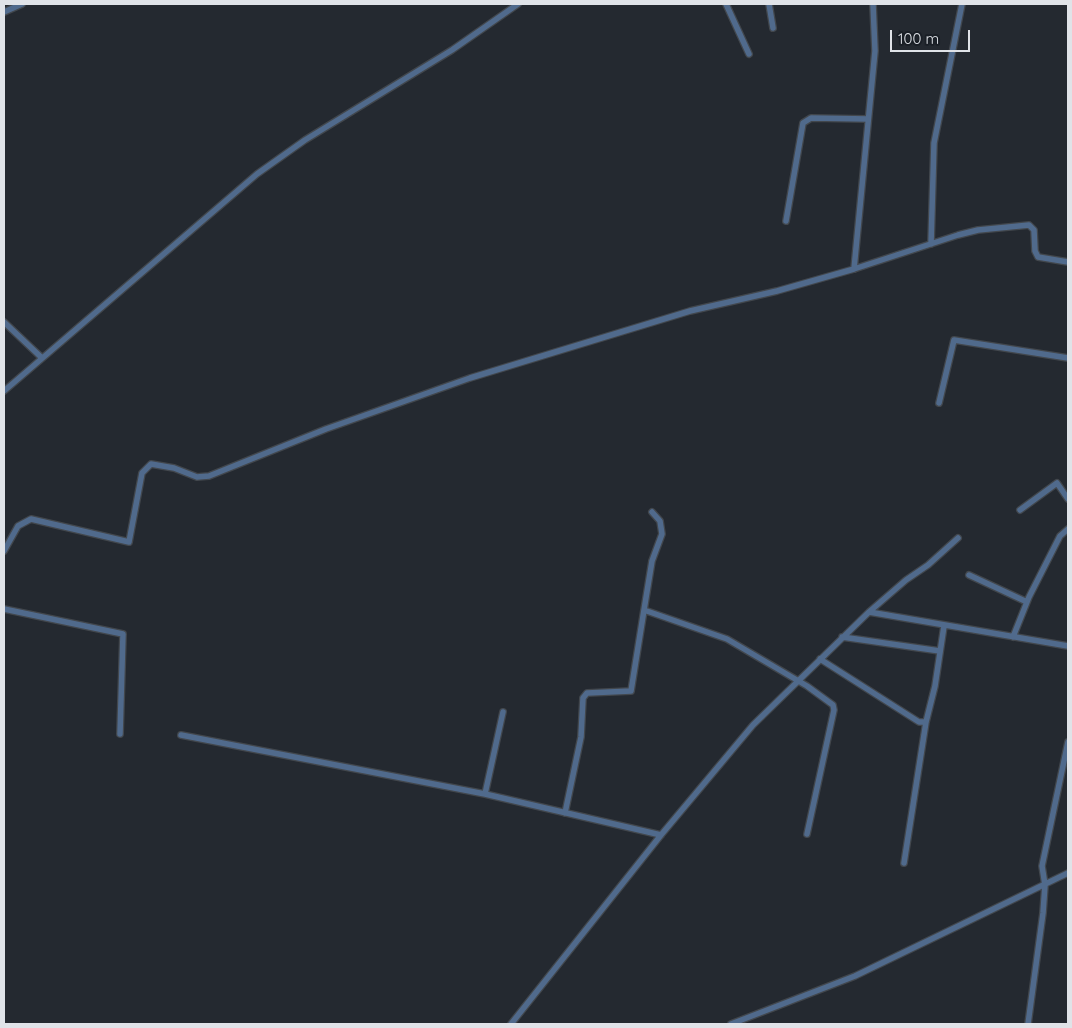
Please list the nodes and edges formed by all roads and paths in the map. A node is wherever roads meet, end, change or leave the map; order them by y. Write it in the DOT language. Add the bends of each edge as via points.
graph roads {
  1 [pos="22,4"];
  2 [pos="518,4"];
  3 [pos="726,4"];
  4 [pos="769,4"];
  5 [pos="873,4"];
  6 [pos="962,4"];
  7 [pos="4,12"];
  8 [pos="773,28"];
  9 [pos="749,54"];
  10 [pos="868,119"];
  11 [pos="786,221"];
  12 [pos="932,244"];
  13 [pos="1068,262"];
  14 [pos="854,269"];
  15 [pos="4,322"];
  16 [pos="42,358"];
  17 [pos="1068,358"];
  18 [pos="4,391"];
  19 [pos="939,403"];
  20 [pos="1068,499"];
  21 [pos="1020,510"];
  22 [pos="652,512"];
  23 [pos="1068,529"];
  24 [pos="958,538"];
  25 [pos="4,551"];
  26 [pos="969,575"];
  27 [pos="1027,602"];
  28 [pos="4,609"];
  29 [pos="644,610"];
  30 [pos="869,612"];
  31 [pos="944,626"];
  32 [pos="842,637"];
  33 [pos="1013,637"];
  34 [pos="1068,646"];
  35 [pos="940,651"];
  36 [pos="820,659"];
  37 [pos="797,680"];
  38 [pos="504,712"];
  39 [pos="926,722"];
  40 [pos="120,734"];
  41 [pos="181,735"];
  42 [pos="1068,742"];
  43 [pos="485,794"];
  44 [pos="566,813"];
  45 [pos="807,834"];
  46 [pos="661,835"];
  47 [pos="904,863"];
  48 [pos="1068,873"];
  49 [pos="1045,885"];
  50 [pos="511,1024"];
  51 [pos="731,1024"];
  52 [pos="1028,1024"];
  1 -- 7 [label="street"];
  2 -- 16 [label="street" via="452,50 305,140 257,174"];
  3 -- 9 [label="street"];
  4 -- 8 [label="street"];
  5 -- 10 [label="street" via="875,51"];
  6 -- 12 [label="street" via="934,143"];
  10 -- 11 [label="street" via="811,118 803,122"];
  10 -- 14 [label="street"];
  12 -- 13 [label="street" via="978,230 1029,225 1034,230 1038,257"];
  12 -- 14 [label="street"];
  14 -- 25 [label="street" via="690,311 470,378 209,476 197,477 151,464 142,473 129,542 31,519 18,526"];
  15 -- 16 [label="street"];
  16 -- 18 [label="street"];
  17 -- 19 [label="street" via="954,340"];
  20 -- 21 [label="street" via="1057,483"];
  22 -- 29 [label="street" via="660,521 662,534 652,561"];
  23 -- 27 [label="street" via="1060,536"];
  24 -- 30 [label="street"];
  26 -- 27 [label="street"];
  27 -- 33 [label="street"];
  28 -- 40 [label="street" via="123,634"];
  29 -- 37 [label="street" via="727,639"];
  29 -- 44 [label="street" via="631,691 587,693 583,698 581,737"];
  30 -- 31 [label="street"];
  30 -- 32 [label="street"];
  31 -- 33 [label="street"];
  31 -- 35 [label="street"];
  32 -- 35 [label="street"];
  32 -- 36 [label="street"];
  33 -- 34 [label="street"];
  35 -- 39 [label="street"];
  36 -- 37 [label="street"];
  36 -- 39 [label="street" via="919,722"];
  37 -- 45 [label="street" via="832,704 834,709"];
  37 -- 46 [label="street" via="753,725"];
  38 -- 43 [label="street"];
  39 -- 47 [label="street"];
  41 -- 43 [label="street"];
  42 -- 49 [label="street" via="1042,866"];
  43 -- 44 [label="street"];
  44 -- 46 [label="street"];
  46 -- 50 [label="street"];
  48 -- 49 [label="street"];
  49 -- 51 [label="street" via="855,976"];
  49 -- 52 [label="street"];
}
